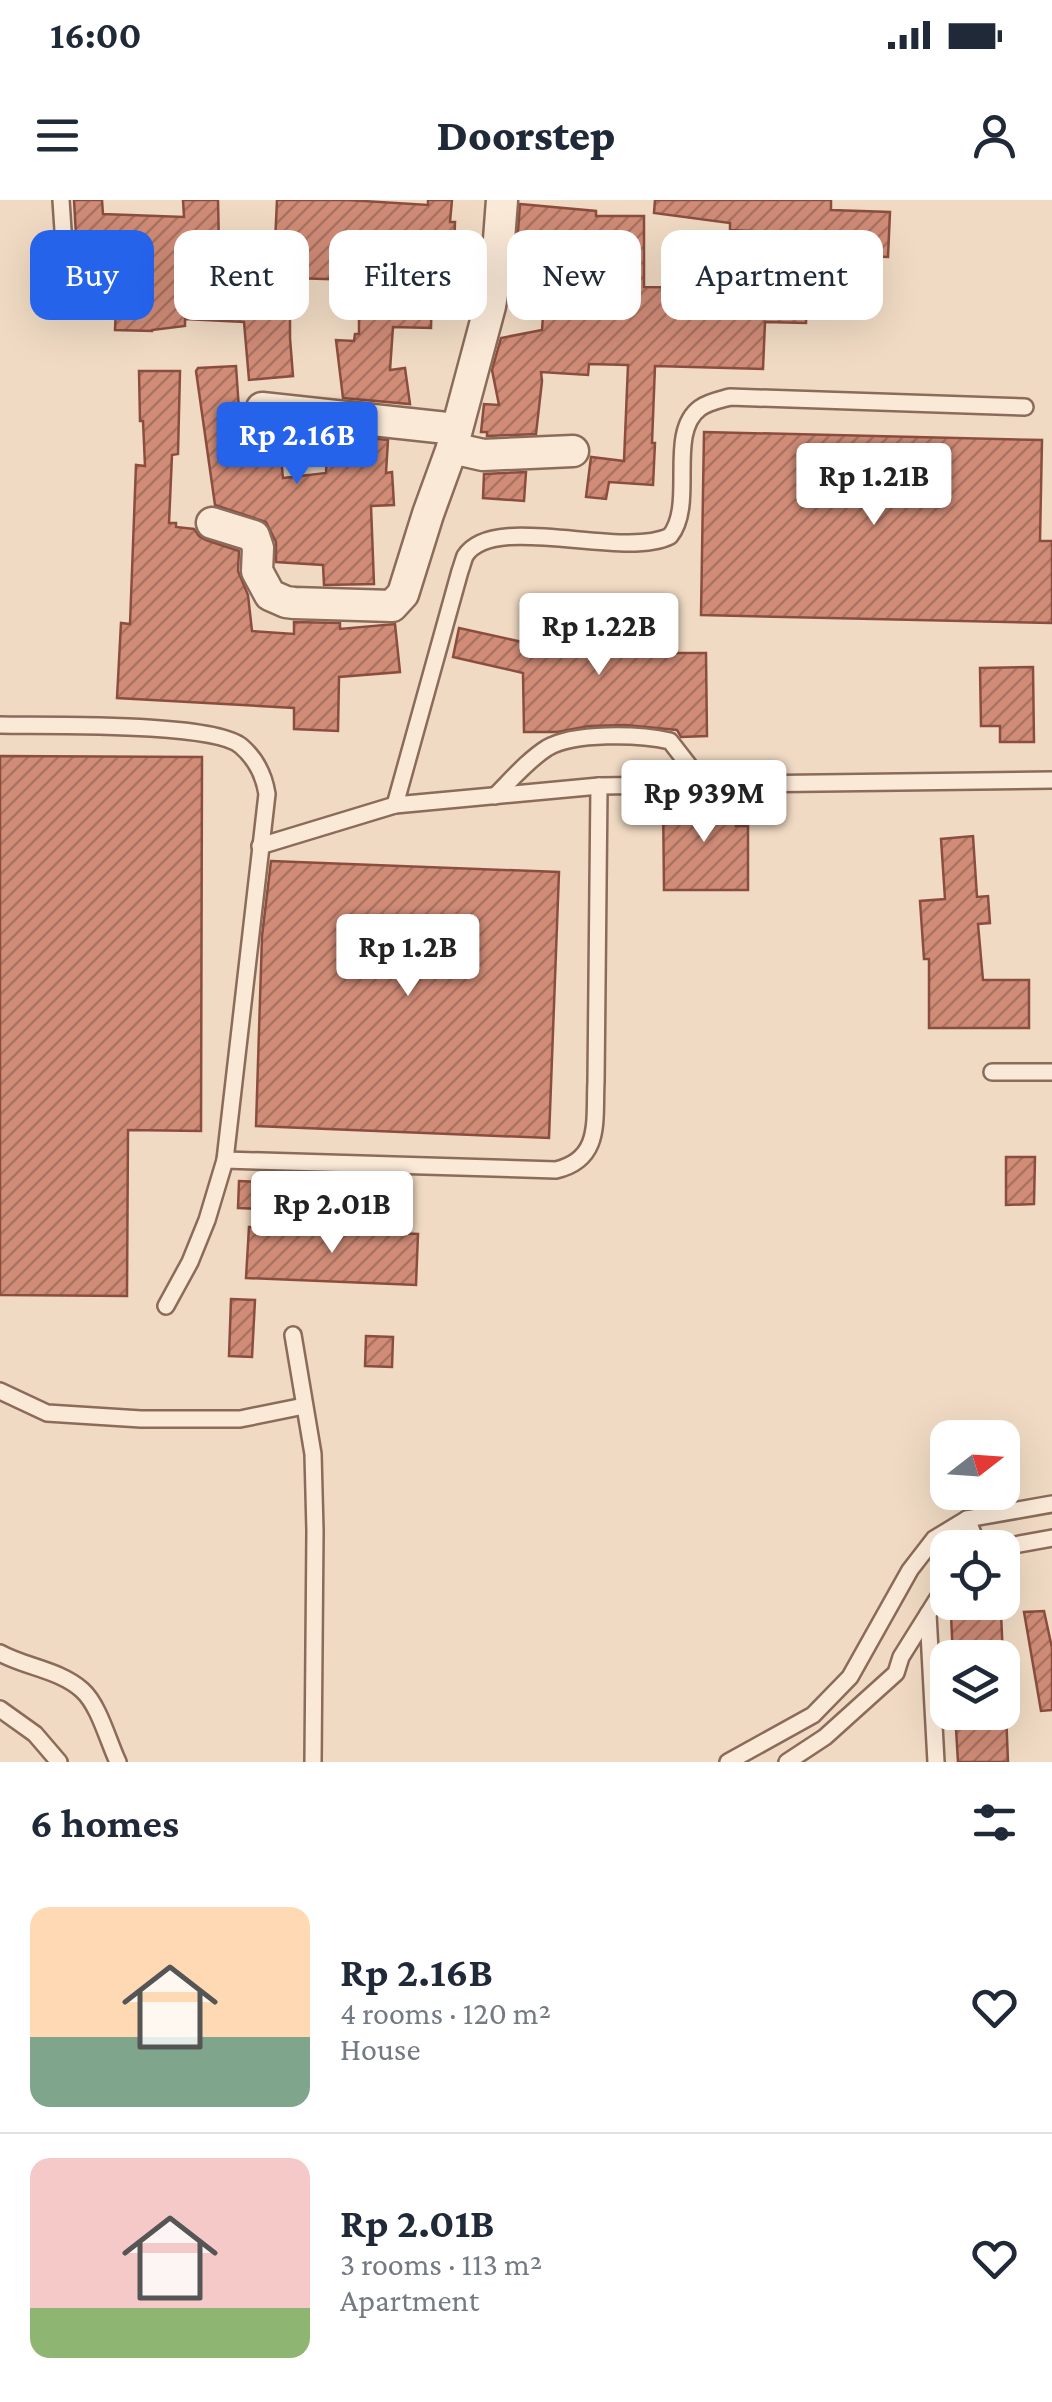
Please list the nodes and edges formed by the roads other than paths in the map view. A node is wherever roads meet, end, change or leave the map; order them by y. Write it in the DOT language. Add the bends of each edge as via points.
graph roads {
  1 [pos="61,200"];
  2 [pos="502,200"];
  3 [pos="63,230"];
  4 [pos="1025,407"];
  5 [pos="262,408"];
  6 [pos="454,439"];
  7 [pos="573,451"];
  8 [pos="212,524"];
  9 [pos="0,726"];
  10 [pos="1052,780"];
  11 [pos="704,785"];
  12 [pos="599,786"];
  13 [pos="495,796"];
  14 [pos="395,805"];
  15 [pos="260,846"];
  16 [pos="992,1072"];
  17 [pos="1052,1072"];
  18 [pos="225,1160"];
  19 [pos="166,1306"];
  20 [pos="294,1336"];
  21 [pos="0,1391"];
  22 [pos="304,1406"];
  23 [pos="1052,1504"];
  24 [pos="966,1519"];
  25 [pos="971,1530"];
  26 [pos="1052,1538"];
  27 [pos="1020,1544"];
  28 [pos="930,1611"];
  29 [pos="928,1614"];
  30 [pos="0,1653"];
  31 [pos="0,1709"];
  32 [pos="59,1762"];
  33 [pos="118,1762"];
  34 [pos="313,1762"];
  35 [pos="728,1762"];
  36 [pos="787,1762"];
  37 [pos="936,1762"];
  1 -- 3 [label="lane"];
  2 -- 6 [label="street" via="490,306"];
  4 -- 14 [label="lane" via="730,397 710,402 696,410 683,442 680,518 670,536 644,544 502,536 478,544 460,571"];
  5 -- 6 [label="street"];
  6 -- 7 [label="street" via="482,455"];
  6 -- 8 [label="street" via="403,594 392,606 286,602 270,595 256,571 254,536"];
  9 -- 15 [label="lane" via="164,729 240,744 264,778"];
  10 -- 11 [label="lane"];
  11 -- 12 [label="lane"];
  11 -- 13 [label="lane" via="670,741 586,736 544,750"];
  12 -- 13 [label="lane"];
  12 -- 18 [label="lane" via="596,1082 586,1154 556,1170"];
  13 -- 14 [label="lane"];
  14 -- 15 [label="lane"];
  15 -- 18 [label="lane"];
  16 -- 17 [label="lane"];
  18 -- 19 [label="lane" via="207,1220"];
  20 -- 22 [label="lane"];
  21 -- 22 [label="lane" via="47,1412 140,1419 240,1419"];
  22 -- 34 [label="lane" via="315,1531"];
  23 -- 24 [label="lane"];
  24 -- 25 [label="lane"];
  24 -- 35 [label="lane" via="934,1539 850,1677 813,1715"];
  26 -- 27 [label="lane"];
  28 -- 29 [label="lane"];
  29 -- 36 [label="lane" via="896,1673"];
  29 -- 37 [label="lane"];
  30 -- 33 [label="lane" via="82,1690"];
  31 -- 32 [label="lane"];
}
